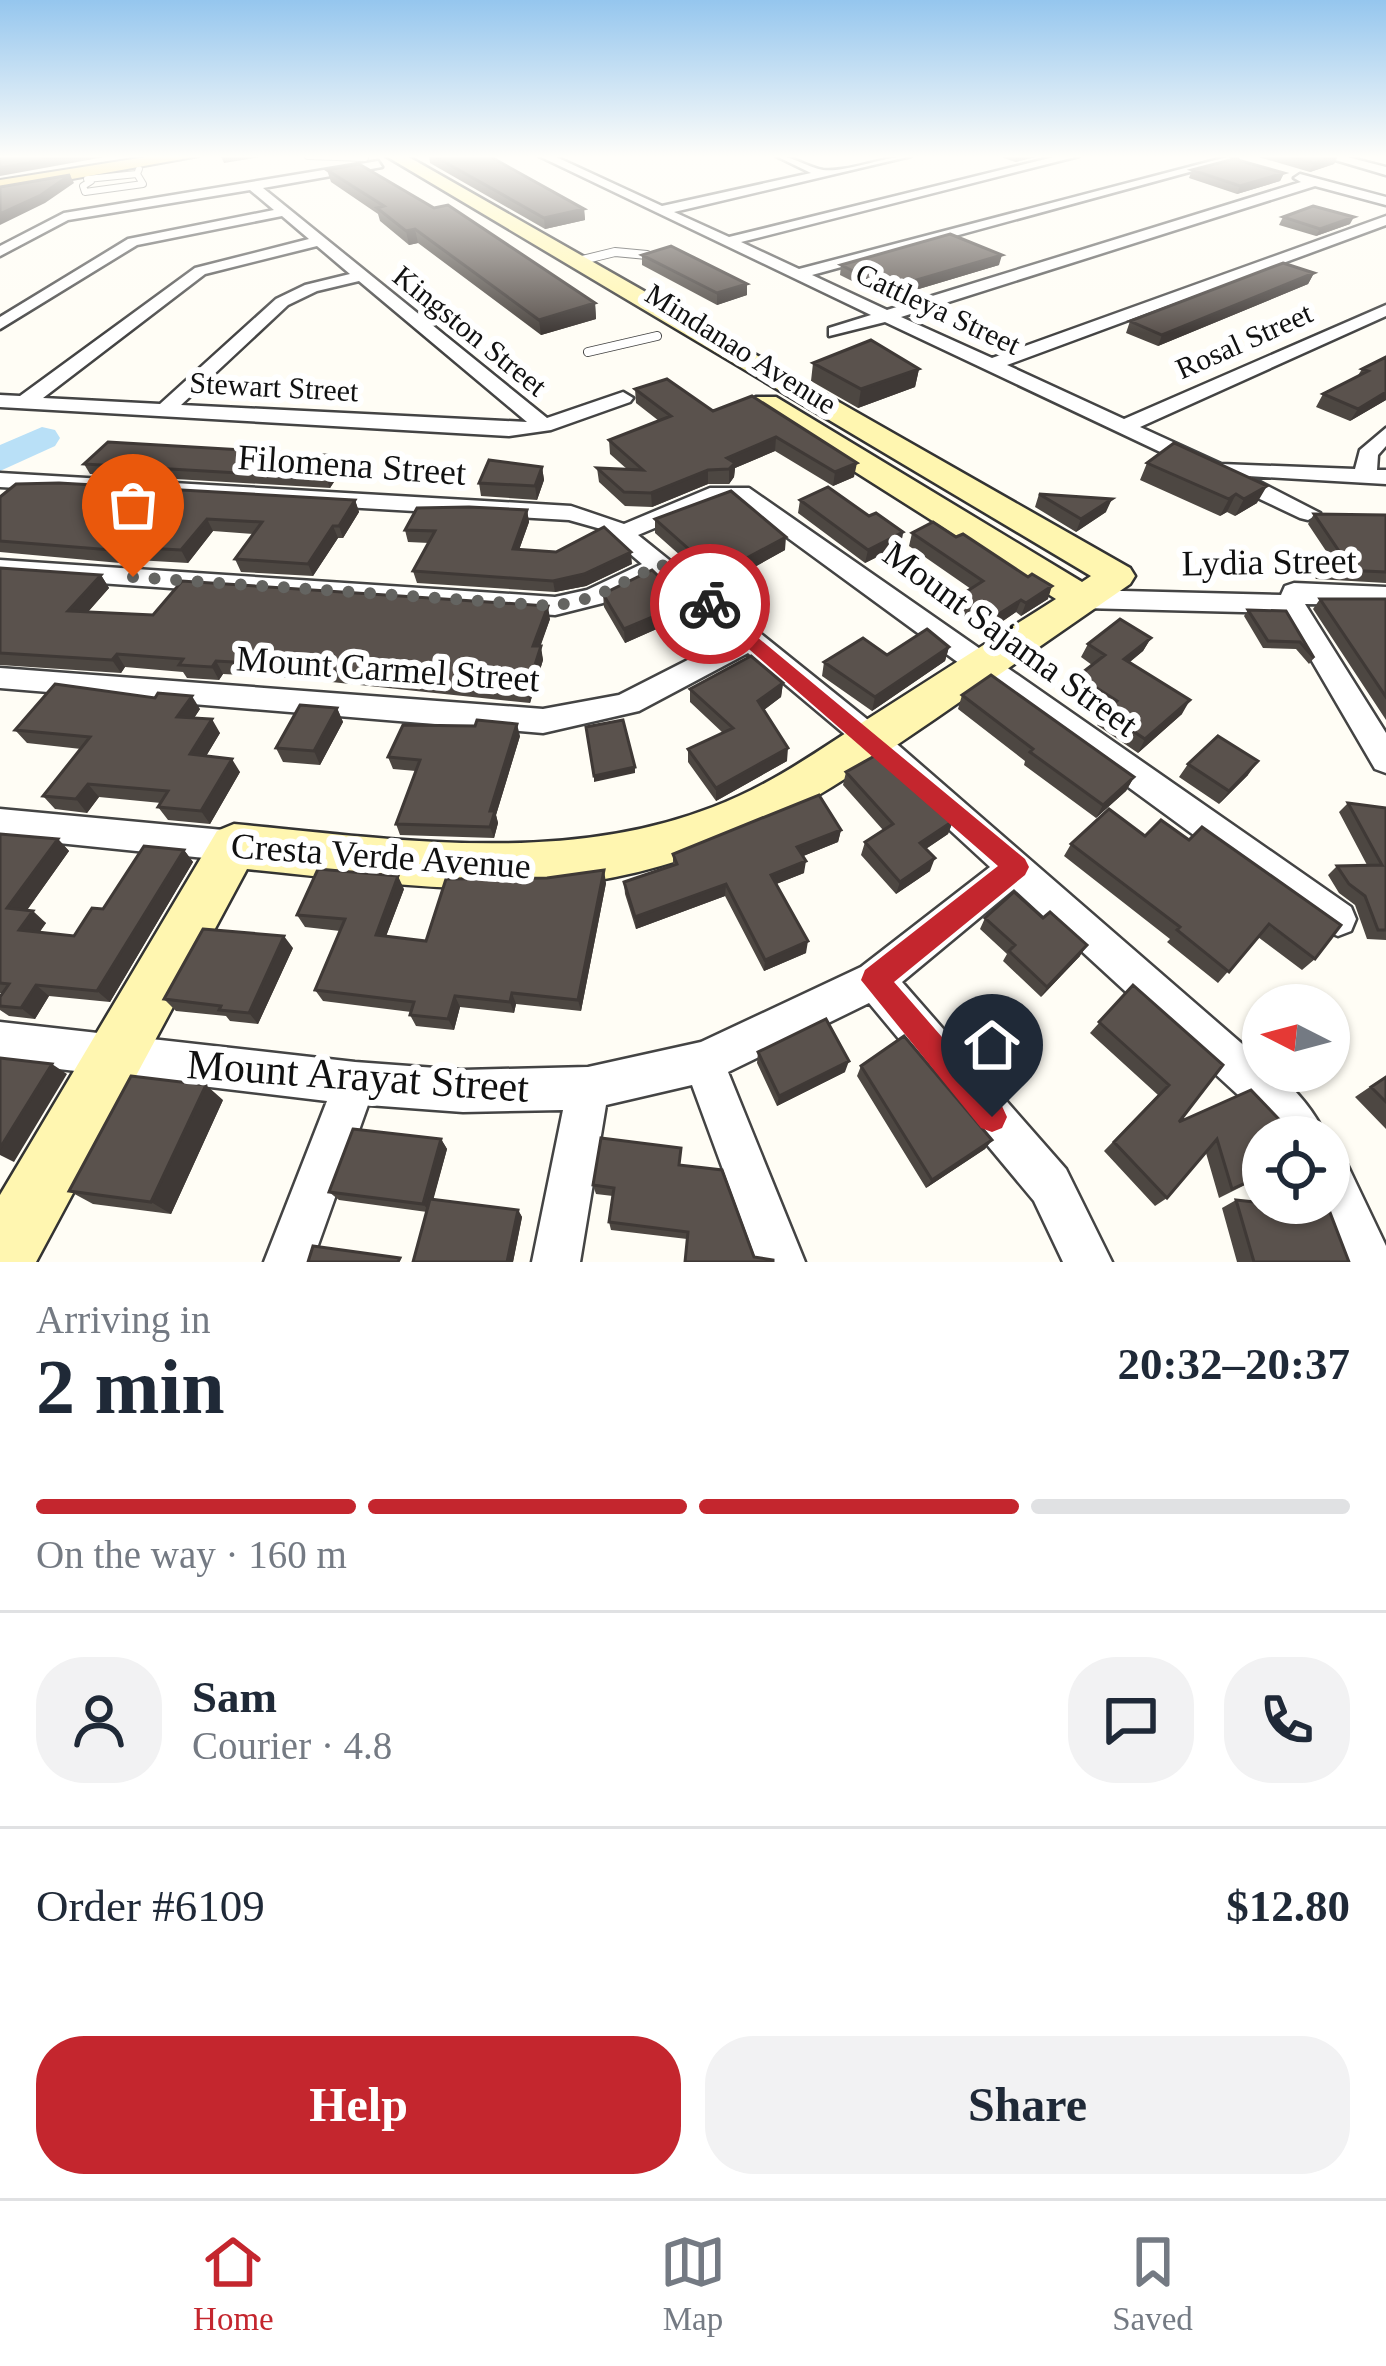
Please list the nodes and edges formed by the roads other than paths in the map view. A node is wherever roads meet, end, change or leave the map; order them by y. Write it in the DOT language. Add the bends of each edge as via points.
graph roads {
  1 [pos="76,215"];
  2 [pos="269,215"];
  3 [pos="287,215"];
  4 [pos="472,215"];
  5 [pos="488,215"];
  6 [pos="667,215"];
  7 [pos="836,215"];
  8 [pos="1017,215"];
  9 [pos="1209,215"];
  10 [pos="1386,220"];
  11 [pos="319,241"];
  12 [pos="725,242"];
  13 [pos="0,252"];
  14 [pos="647,255"];
  15 [pos="574,262"];
  16 [pos="799,274"];
  17 [pos="359,276"];
  18 [pos="1386,310"];
  19 [pos="888,315"];
  20 [pos="0,324"];
  21 [pos="835,332"];
  22 [pos="657,336"];
  23 [pos="588,352"];
  24 [pos="994,364"];
  25 [pos="623,398"];
  26 [pos="0,401"];
  27 [pos="25,402"];
  28 [pos="165,410"];
  29 [pos="544,425"];
  30 [pos="1126,426"];
  31 [pos="1386,434"];
  32 [pos="1219,469"];
  33 [pos="1376,476"];
  34 [pos="0,480"];
  35 [pos="974,494"];
  36 [pos="943,512"];
  37 [pos="1308,512"];
  38 [pos="1027,525"];
  39 [pos="623,532"];
  40 [pos="996,544"];
  41 [pos="661,564"];
  42 [pos="0,568"];
  43 [pos="1117,576"];
  44 [pos="1386,596"];
  45 [pos="1083,598"];
  46 [pos="1153,598"];
  47 [pos="1292,604"];
  48 [pos="751,639"];
  49 [pos="982,666"];
  50 [pos="0,677"];
  51 [pos="1377,729"];
  52 [pos="872,740"];
  53 [pos="1386,760"];
  54 [pos="0,823"];
  55 [pos="235,846"];
  56 [pos="1016,867"];
  57 [pos="1338,919"];
  58 [pos="875,980"];
  59 [pos="0,1042"];
  60 [pos="117,1055"];
  61 [pos="704,1062"];
  62 [pos="355,1083"];
  63 [pos="588,1088"];
  64 [pos="1288,1116"];
  65 [pos="1350,1221"];
  66 [pos="0,1260"];
  67 [pos="288,1262"];
  68 [pos="556,1262"];
  69 [pos="782,1262"];
  70 [pos="1088,1262"];
  71 [pos="1369,1262"];
  1 -- 13 [label="street"];
  2 -- 20 [label="street" via="133,242"];
  3 -- 11 [label="street, Kingston Street"];
  4 -- 22 [label="street, Mindanao Avenue"];
  5 -- 15 [label="street, Mindanao Avenue"];
  6 -- 12 [label="street, Cattleya Street"];
  7 -- 12 [label="street"];
  8 -- 16 [label="street"];
  9 -- 19 [label="street"];
  10 -- 24 [label="street"];
  11 -- 17 [label="street, Kingston Street"];
  11 -- 27 [label="street" via="200,272"];
  12 -- 16 [label="street, Cattleya Street"];
  14 -- 15 [label="lane" via="615,252"];
  15 -- 35 [label="street, Mindanao Avenue"];
  16 -- 19 [label="street, Cattleya Street"];
  17 -- 28 [label="street" via="282,302"];
  17 -- 29 [label="street, Kingston Street"];
  18 -- 30 [label="street, Rosal Street"];
  19 -- 21 [label="street"];
  19 -- 24 [label="street, Cattleya Street"];
  22 -- 23 [label="lane"];
  22 -- 36 [label="street, Mindanao Avenue"];
  24 -- 30 [label="street, Cattleya Street"];
  25 -- 29 [label="street, Stewart Street"];
  26 -- 27 [label="street, Stewart Street"];
  27 -- 28 [label="street, Stewart Street"];
  28 -- 29 [label="street, Stewart Street" via="509,430"];
  30 -- 32 [label="street, Cattleya Street"];
  31 -- 33 [label="street" via="1367,454"];
  32 -- 33 [label="street"];
  32 -- 37 [label="street, Cattleya Street"];
  34 -- 39 [label="street, Filomena Street" via="571,513"];
  35 -- 36 [label="street"];
  35 -- 38 [label="street, Mindanao Avenue"];
  36 -- 40 [label="street, Mindanao Avenue"];
  38 -- 40 [label="street"];
  38 -- 43 [label="street, Mindanao Avenue"];
  39 -- 41 [label="street"];
  39 -- 49 [label="street, Mount Sajama Street" via="718,493 741,493"];
  40 -- 45 [label="street, Mindanao Avenue"];
  41 -- 42 [label="street" via="555,606"];
  41 -- 48 [label="street"];
  43 -- 45 [label="street, Cresta Verde Avenue"];
  43 -- 46 [label="street, Lydia Street"];
  44 -- 47 [label="street, Lydia Street" via="1294,592"];
  45 -- 46 [label="street, Lydia Street"];
  45 -- 49 [label="street, Cresta Verde Avenue"];
  46 -- 47 [label="street, Lydia Street"];
  47 -- 51 [label="street"];
  48 -- 50 [label="street, Mount Carmel Street" via="638,703 543,721"];
  48 -- 52 [label="street"];
  49 -- 52 [label="street, Cresta Verde Avenue"];
  49 -- 57 [label="street, Mount Sajama Street"];
  51 -- 53 [label="street"];
  52 -- 55 [label="street, Cresta Verde Avenue" via="736,822 570,865 500,868"];
  52 -- 56 [label="street"];
  54 -- 55 [label="street, Cresta Verde Avenue"];
  55 -- 60 [label="street"];
  56 -- 58 [label="street, Mount Arayat Street"];
  56 -- 64 [label="street"];
  58 -- 61 [label="street, Mount Arayat Street"];
  58 -- 70 [label="street" via="1050,1185"];
  59 -- 60 [label="street, Mount Arayat Street"];
  60 -- 62 [label="street, Mount Arayat Street"];
  60 -- 66 [label="street"];
  61 -- 63 [label="street, Mount Arayat Street"];
  61 -- 69 [label="street"];
  62 -- 63 [label="street, Mount Arayat Street"];
  62 -- 67 [label="street"];
  63 -- 68 [label="street"];
  65 -- 71 [label="street"];
}
